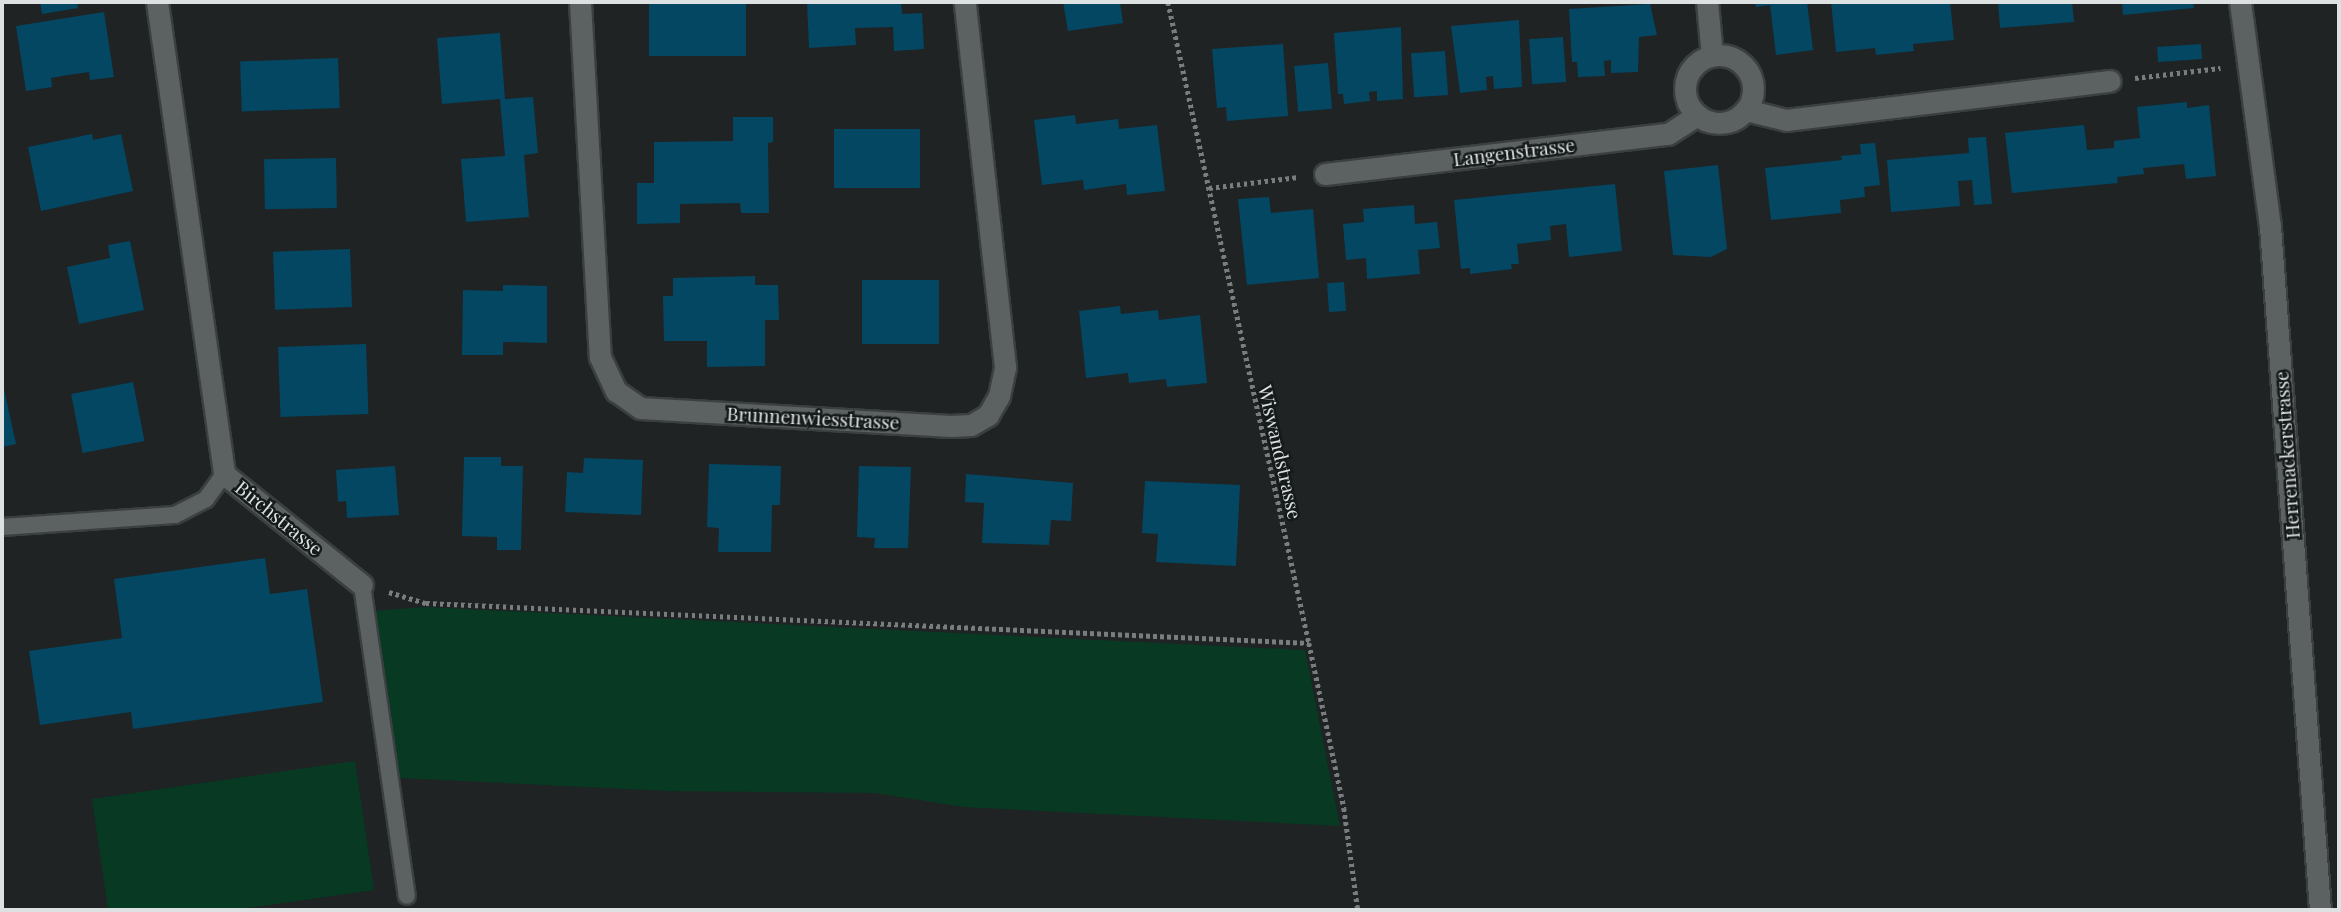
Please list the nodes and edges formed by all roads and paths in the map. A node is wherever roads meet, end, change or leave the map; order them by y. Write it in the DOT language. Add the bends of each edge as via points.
graph roads {
  1 [pos="157,2"];
  2 [pos="580,2"];
  3 [pos="965,2"];
  4 [pos="1168,2"];
  5 [pos="1707,2"];
  6 [pos="2240,2"];
  7 [pos="1712,56"];
  8 [pos="2248,65"];
  9 [pos="2110,81"];
  10 [pos="1746,110"];
  11 [pos="1697,116"];
  12 [pos="1325,174"];
  13 [pos="1209,188"];
  14 [pos="223,474"];
  15 [pos="2,527"];
  16 [pos="362,585"];
  17 [pos="1310,643"];
  18 [pos="407,896"];
  19 [pos="1358,910"];
  20 [pos="2320,910"];
  1 -- 14 [label="street, Birchstrasse"];
  2 -- 3 [label="street, Brunnenwiesstrasse" via="600,357 617,391 640,408 950,426 971,425 988,415 999,396 1005,367"];
  4 -- 13 [label="path, Wiswandstrasse"];
  5 -- 7 [label="street"];
  6 -- 8 [label="street, Herrenackerstrasse"];
  7 -- 10 [label="street" via="1724,55 1744,66 1753,87"];
  7 -- 11 [label="street" via="1694,66 1685,86"];
  8 -- 9 [label="path"];
  8 -- 20 [label="street, Herrenackerstrasse" via="2270,226"];
  9 -- 10 [label="street" via="1786,120"];
  10 -- 11 [label="street" via="1717,123"];
  11 -- 12 [label="street, Langenstrasse" via="1668,134"];
  12 -- 13 [label="path"];
  13 -- 17 [label="path, Wiswandstrasse"];
  14 -- 15 [label="lane" via="206,499 175,514"];
  14 -- 16 [label="street, Birchstrasse"];
  16 -- 17 [label="path" via="426,603"];
  16 -- 18 [label="lane"];
  17 -- 19 [label="path, Wiswandstrasse" via="1344,807"];
}
